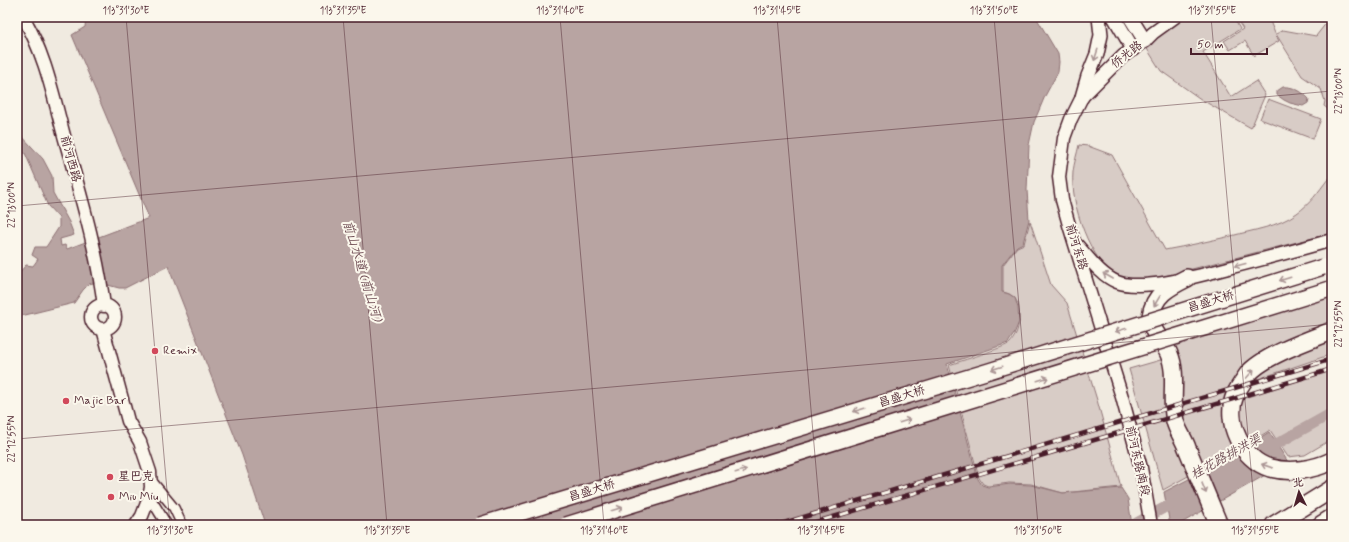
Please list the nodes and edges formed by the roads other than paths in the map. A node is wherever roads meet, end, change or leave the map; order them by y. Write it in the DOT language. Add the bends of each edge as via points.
graph roads {
  1 [pos="23,17"];
  2 [pos="1099,17"];
  3 [pos="1114,17"];
  4 [pos="1130,17"];
  5 [pos="1174,17"];
  6 [pos="1145,41"];
  7 [pos="1133,50"];
  8 [pos="1082,97"];
  9 [pos="1332,240"];
  10 [pos="1074,241"];
  11 [pos="1323,267"];
  12 [pos="1187,278"];
  13 [pos="1330,289"];
  14 [pos="1332,331"];
  15 [pos="1122,397"];
  16 [pos="1332,461"];
  17 [pos="150,479"];
  18 [pos="1332,489"];
  19 [pos="149,496"];
  20 [pos="1332,518"];
  21 [pos="136,525"];
  22 [pos="167,525"];
  23 [pos="182,525"];
  24 [pos="480,525"];
  25 [pos="566,525"];
  26 [pos="1151,525"];
  27 [pos="1219,525"];
  28 [pos="1274,525"];
  29 [pos="1321,525"];
  1 -- 17 [label="street, 前河西路" via="44,62 92,236 104,306 114,312 115,320 111,327 103,329 128,421 140,442"];
  2 -- 8 [label="main road, one-way" via="1101,35 1097,54"];
  3 -- 7 [label="main road"];
  4 -- 6 [label="main road"];
  5 -- 6 [label="street, 侨光路"];
  6 -- 7 [label="street, 侨光路"];
  7 -- 8 [label="street, 侨光路" via="1123,56"];
  8 -- 10 [label="street, 前河东路" via="1064,138 1059,177 1062,200"];
  9 -- 12 [label="street, one-way"];
  12 -- 10 [label="street, one-way" via="1135,285 1118,282 1102,273"];
  10 -- 15 [label="street, 前河东路"];
  11 -- 24 [label="main road, 昌盛大桥, one-way, bridge"];
  12 -- 27 [label="highway, one-way" via="1167,288 1159,297 1154,306 1151,322 1169,354 1174,378 1173,410 1176,425"];
  25 -- 13 [label="main road, 昌盛大桥, one-way, bridge"];
  16 -- 14 [label="highway, one-way" via="1314,468 1290,471 1269,468 1259,463 1248,454 1239,441 1234,428 1232,408 1235,395 1249,373 1260,364"];
  15 -- 26 [label="street, 前河东路南段" via="1141,468"];
  17 -- 19 [label="street"];
  17 -- 23 [label="street" via="174,508"];
  18 -- 28 [label="highway"];
  19 -- 21 [label="street"];
  19 -- 22 [label="street"];
  20 -- 29 [label="highway"];
}
